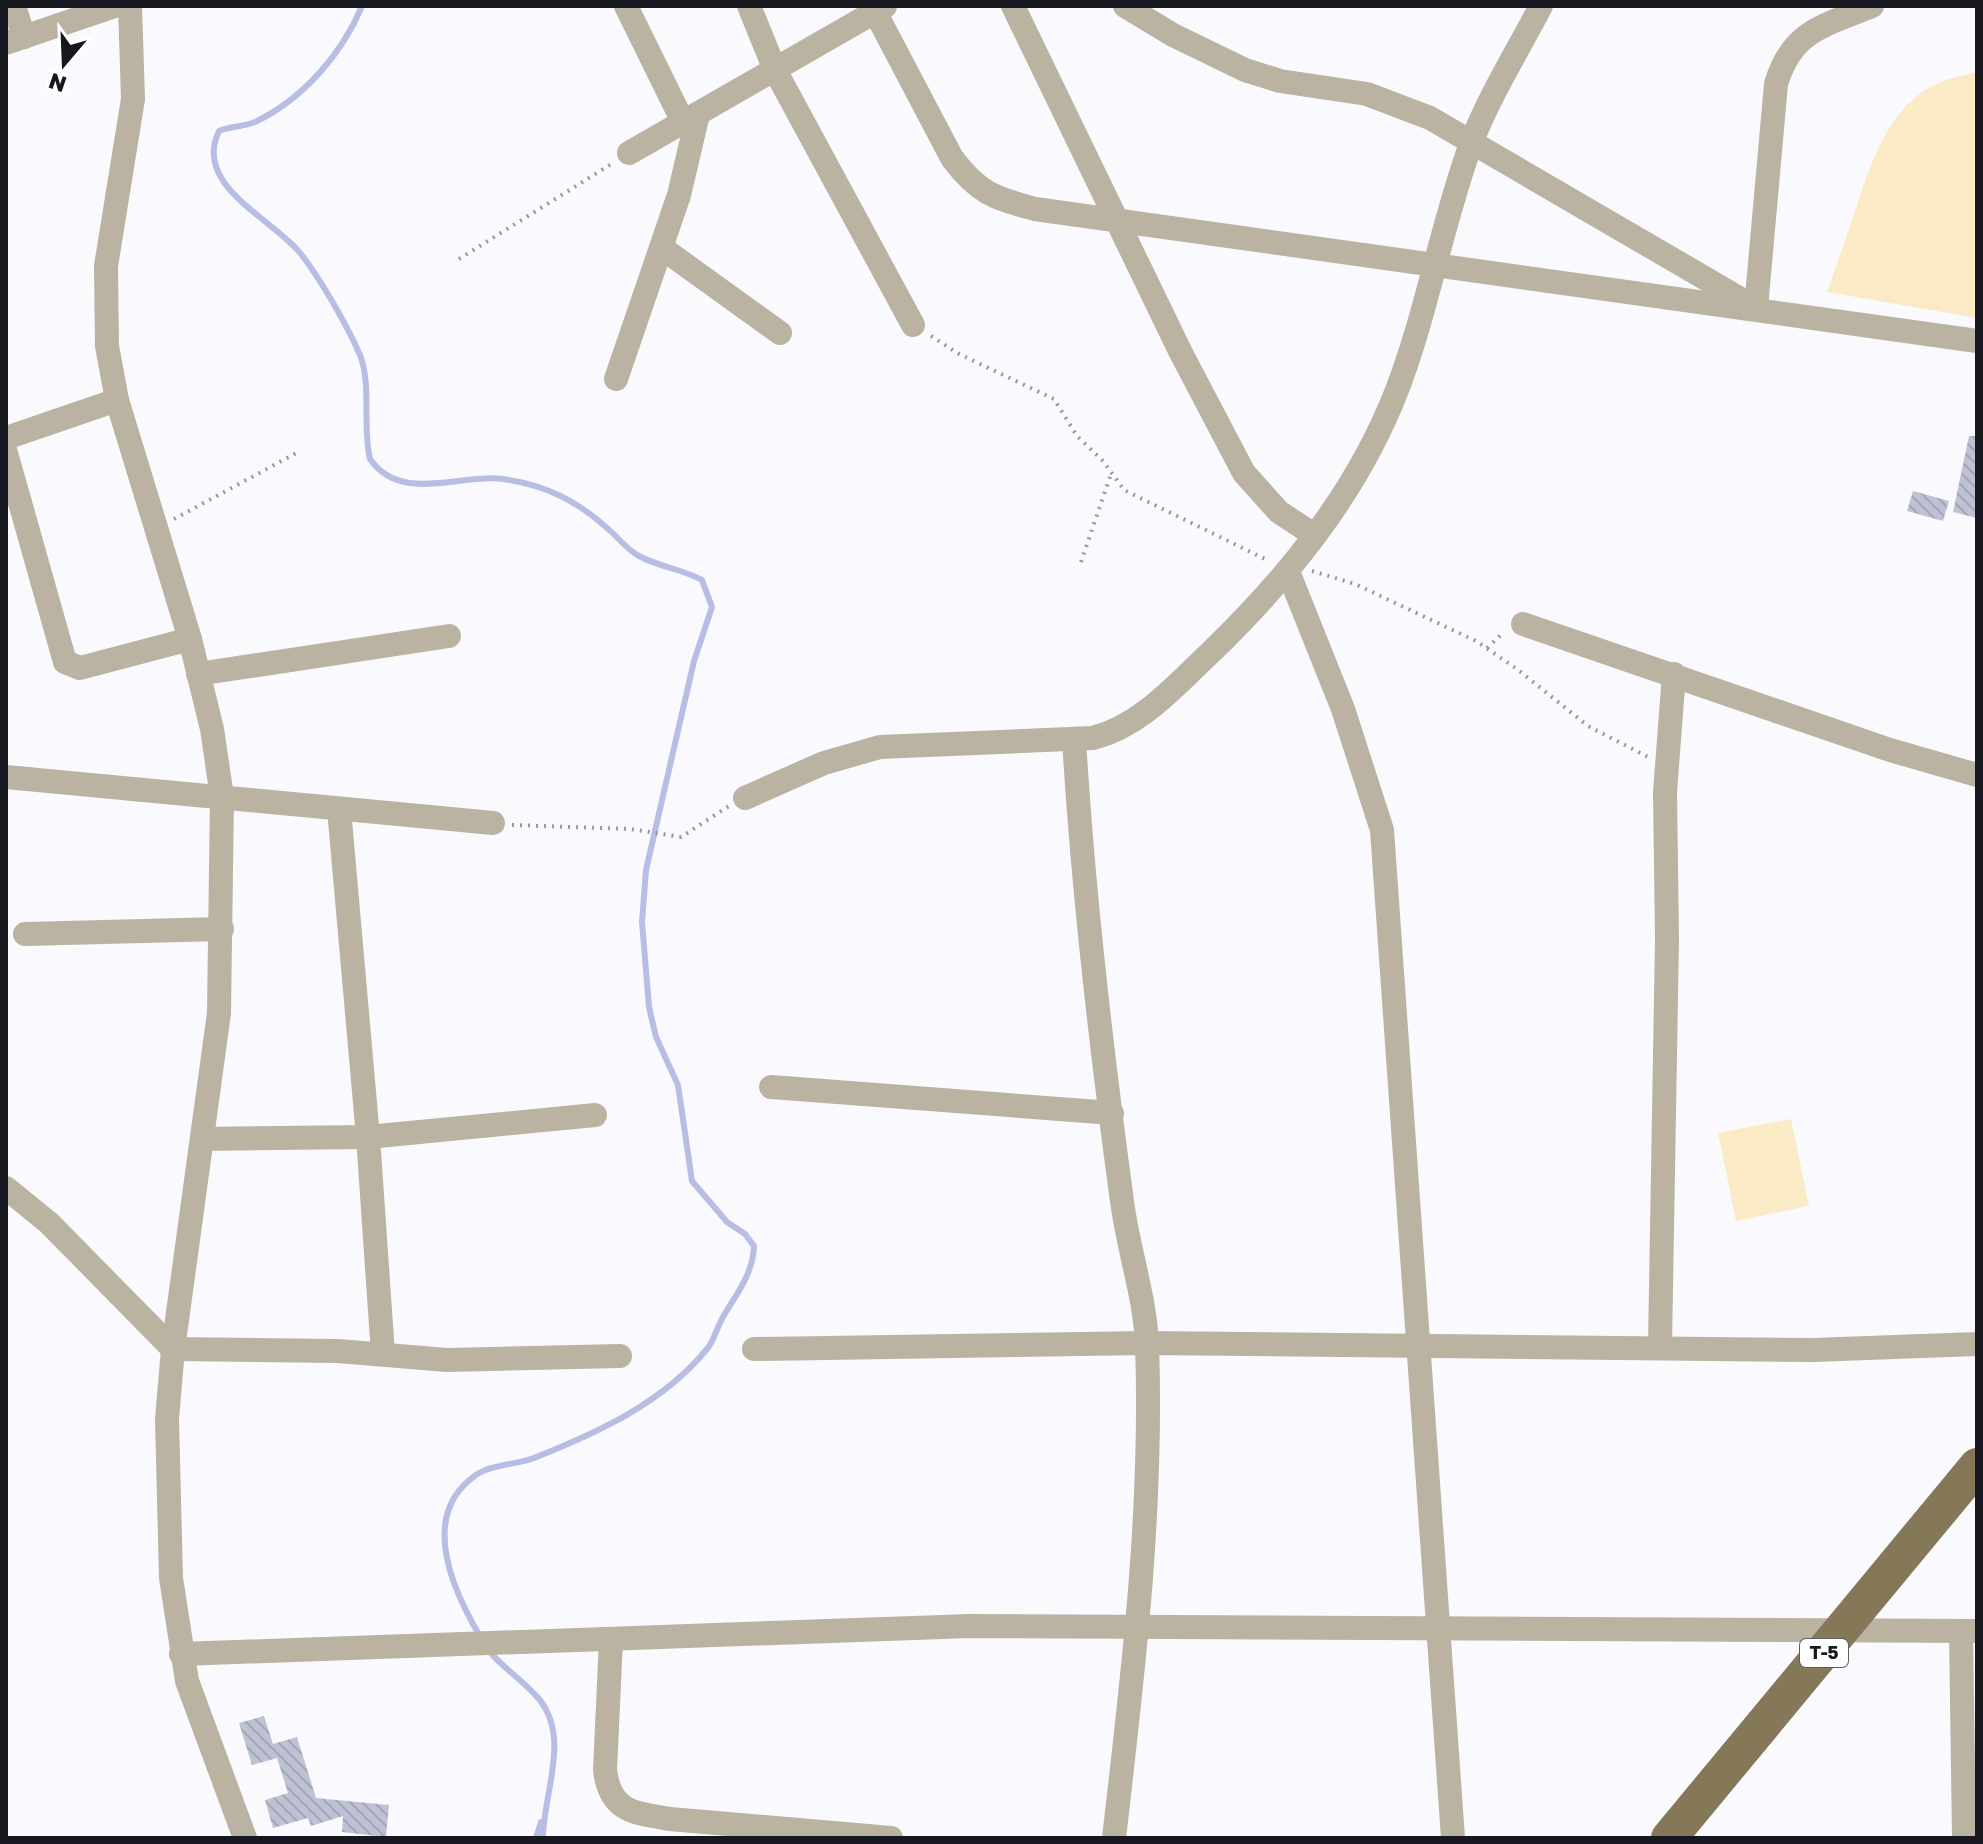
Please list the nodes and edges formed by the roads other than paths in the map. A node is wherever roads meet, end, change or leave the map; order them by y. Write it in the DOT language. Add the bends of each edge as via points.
graph roads {
  1 [pos="14,6"];
  2 [pos="115,6"];
  3 [pos="130,6"];
  4 [pos="626,6"];
  5 [pos="749,6"];
  6 [pos="1013,6"];
  7 [pos="1125,6"];
  8 [pos="1541,6"];
  9 [pos="1872,6"];
  10 [pos="877,8"];
  11 [pos="15,40"];
  12 [pos="775,70"];
  13 [pos="690,118"];
  14 [pos="1473,140"];
  15 [pos="629,153"];
  16 [pos="1118,220"];
  17 [pos="662,248"];
  18 [pos="1437,265"];
  19 [pos="1756,308"];
  20 [pos="913,325"];
  21 [pos="780,333"];
  22 [pos="1977,341"];
  23 [pos="616,379"];
  24 [pos="117,400"];
  25 [pos="6,438"];
  26 [pos="6,453"];
  27 [pos="1314,535"];
  28 [pos="1289,574"];
  29 [pos="1523,624"];
  30 [pos="449,636"];
  31 [pos="190,639"];
  32 [pos="198,674"];
  33 [pos="1674,674"];
  34 [pos="1074,739"];
  35 [pos="1977,775"];
  36 [pos="6,777"];
  37 [pos="222,797"];
  38 [pos="745,798"];
  39 [pos="339,809"];
  40 [pos="493,823"];
  41 [pos="222,929"];
  42 [pos="25,934"];
  43 [pos="771,1087"];
  44 [pos="1112,1113"];
  45 [pos="595,1115"];
  46 [pos="368,1137"];
  47 [pos="202,1139"];
  48 [pos="6,1188"];
  49 [pos="1147,1343"];
  50 [pos="1977,1344"];
  51 [pos="1417,1345"];
  52 [pos="1660,1346"];
  53 [pos="173,1349"];
  54 [pos="754,1349"];
  55 [pos="383,1354"];
  56 [pos="620,1356"];
  57 [pos="1977,1466"];
  58 [pos="1436,1627"];
  59 [pos="1139,1629"];
  60 [pos="1969,1631"];
  61 [pos="1841,1632"];
  62 [pos="611,1639"];
  63 [pos="181,1654"];
  64 [pos="245,1838"];
  65 [pos="891,1838"];
  66 [pos="1114,1838"];
  67 [pos="1453,1838"];
  68 [pos="1669,1838"];
  69 [pos="1964,1838"];
  1 -- 11 [label="street"];
  2 -- 11 [label="street"];
  3 -- 24 [label="street" via="132,112 104,294"];
  4 -- 13 [label="street"];
  5 -- 12 [label="street"];
  6 -- 16 [label="street"];
  7 -- 14 [label="street" via="1245,70 1400,104"];
  8 -- 14 [label="street"];
  9 -- 19 [label="street" via="1807,34 1782,63"];
  10 -- 12 [label="street"];
  10 -- 16 [label="street" via="952,158 970,181 986,194 1035,209"];
  12 -- 13 [label="street"];
  12 -- 20 [label="street"];
  13 -- 15 [label="street"];
  13 -- 17 [label="street" via="691,154"];
  14 -- 18 [label="street"];
  14 -- 19 [label="street"];
  16 -- 18 [label="street"];
  16 -- 27 [label="street" via="1244,473 1279,512"];
  17 -- 21 [label="street"];
  17 -- 23 [label="street"];
  18 -- 19 [label="street"];
  18 -- 27 [label="street" via="1397,391 1378,433"];
  19 -- 22 [label="street"];
  24 -- 25 [label="street"];
  24 -- 31 [label="street"];
  26 -- 31 [label="street" via="65,662 80,668"];
  27 -- 28 [label="street"];
  28 -- 34 [label="street" via="1131,723 1111,733"];
  28 -- 51 [label="street" via="1343,709 1382,830"];
  29 -- 33 [label="street"];
  30 -- 32 [label="street"];
  31 -- 32 [label="street"];
  32 -- 37 [label="street"];
  33 -- 35 [label="street"];
  33 -- 52 [label="street" via="1668,767"];
  34 -- 38 [label="street" via="880,747 824,763"];
  34 -- 44 [label="street" via="1081,864"];
  36 -- 37 [label="street"];
  37 -- 39 [label="street"];
  37 -- 41 [label="street"];
  39 -- 40 [label="street"];
  39 -- 46 [label="street"];
  41 -- 42 [label="street"];
  41 -- 47 [label="street" via="219,1013"];
  43 -- 44 [label="street"];
  44 -- 49 [label="street"];
  45 -- 46 [label="street"];
  46 -- 47 [label="street"];
  46 -- 55 [label="street"];
  47 -- 53 [label="street"];
  48 -- 53 [label="street" via="49,1223"];
  49 -- 51 [label="street"];
  49 -- 54 [label="street"];
  49 -- 59 [label="street"];
  50 -- 52 [label="street" via="1813,1350"];
  51 -- 52 [label="street"];
  51 -- 58 [label="street"];
  53 -- 55 [label="street"];
  53 -- 63 [label="street" via="166,1489"];
  55 -- 56 [label="street" via="528,1361"];
  57 -- 61 [label="main road, T-5"];
  58 -- 59 [label="street"];
  58 -- 61 [label="street"];
  58 -- 67 [label="street"];
  59 -- 62 [label="street" via="970,1626"];
  59 -- 66 [label="street"];
  60 -- 61 [label="street"];
  60 -- 69 [label="street"];
  61 -- 68 [label="main road, T-5"];
  62 -- 63 [label="street"];
  62 -- 65 [label="street" via="605,1770 608,1791 620,1806 716,1825"];
  63 -- 64 [label="street"];
}
